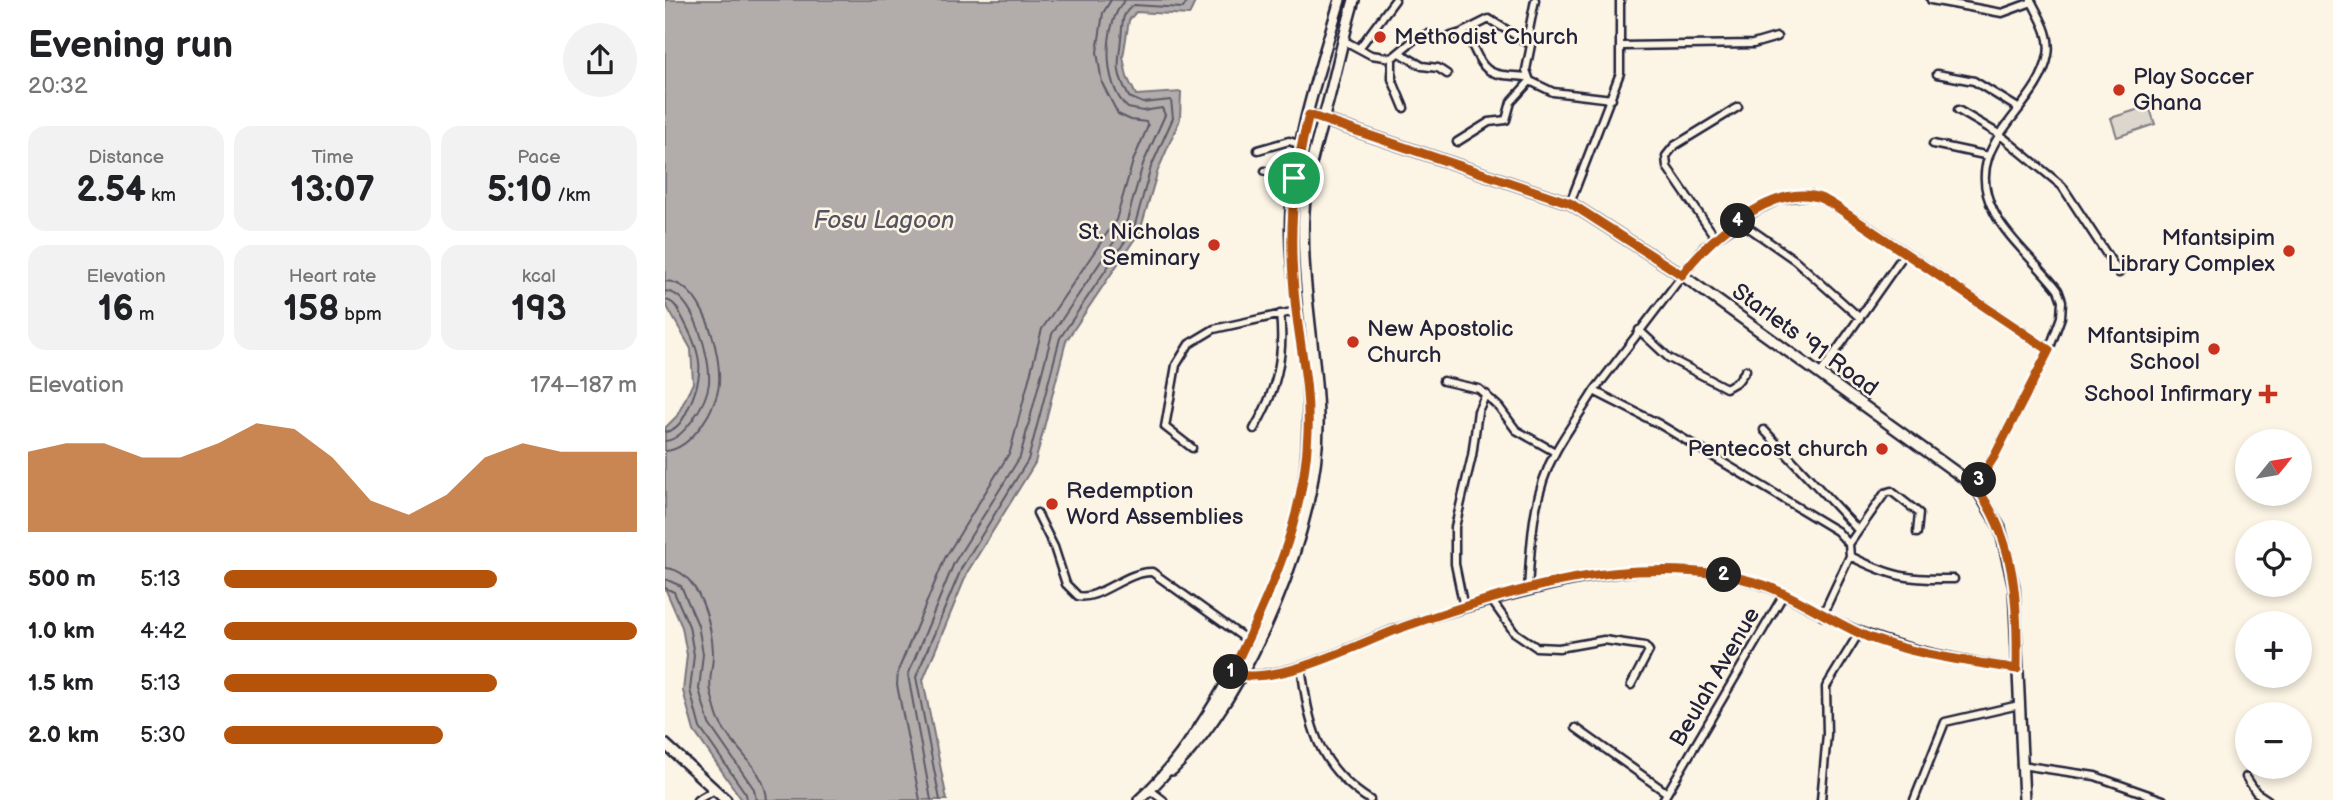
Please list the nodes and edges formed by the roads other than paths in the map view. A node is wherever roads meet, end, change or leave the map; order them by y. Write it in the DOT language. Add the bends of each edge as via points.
graph roads {
  1 [pos="1340,0"];
  2 [pos="1354,0"];
  3 [pos="1395,0"];
  4 [pos="1535,0"];
  5 [pos="1620,0"];
  6 [pos="1931,0"];
  7 [pos="2031,1"];
  8 [pos="1335,19"];
  9 [pos="1348,21"];
  10 [pos="1461,33"];
  11 [pos="1777,37"];
  12 [pos="1343,40"];
  13 [pos="1527,40"];
  14 [pos="1622,46"];
  15 [pos="1360,47"];
  16 [pos="1400,53"];
  17 [pos="1392,58"];
  18 [pos="1447,74"];
  19 [pos="1937,74"];
  20 [pos="1528,79"];
  21 [pos="1612,99"];
  22 [pos="1329,100"];
  23 [pos="1738,107"];
  24 [pos="2018,107"];
  25 [pos="1404,108"];
  26 [pos="1958,110"];
  27 [pos="1309,115"];
  28 [pos="1324,118"];
  29 [pos="1345,126"];
  30 [pos="1999,134"];
  31 [pos="1457,142"];
  32 [pos="1933,144"];
  33 [pos="1301,145"];
  34 [pos="1258,150"];
  35 [pos="1989,156"];
  36 [pos="1265,171"];
  37 [pos="1294,178"];
  38 [pos="1570,203"];
  39 [pos="1739,221"];
  40 [pos="1715,237"];
  41 [pos="1905,253"];
  42 [pos="2119,273"];
  43 [pos="1682,275"];
  44 [pos="1296,311"];
  45 [pos="1280,314"];
  46 [pos="1860,318"];
  47 [pos="1639,330"];
  48 [pos="2049,350"];
  49 [pos="1746,370"];
  50 [pos="1820,374"];
  51 [pos="1443,381"];
  52 [pos="1594,391"];
  53 [pos="1486,394"];
  54 [pos="1254,429"];
  55 [pos="1764,430"];
  56 [pos="1192,448"];
  57 [pos="1555,452"];
  58 [pos="1975,486"];
  59 [pos="1037,513"];
  60 [pos="1858,530"];
  61 [pos="1917,533"];
  62 [pos="1849,544"];
  63 [pos="1850,556"];
  64 [pos="1954,579"];
  65 [pos="1528,590"];
  66 [pos="1784,594"];
  67 [pos="1492,601"];
  68 [pos="1464,608"];
  69 [pos="1822,616"];
  70 [pos="1859,633"];
  71 [pos="1247,640"];
  72 [pos="1301,666"];
  73 [pos="2017,669"];
  74 [pos="1235,675"];
  75 [pos="1631,685"];
  76 [pos="2019,705"];
  77 [pos="1576,729"];
  78 [pos="665,744"];
  79 [pos="2021,765"];
  80 [pos="2247,779"];
  81 [pos="1152,787"];
  82 [pos="715,790"];
  83 [pos="1665,797"];
  84 [pos="697,800"];
  85 [pos="726,800"];
  86 [pos="1139,800"];
  87 [pos="1163,800"];
  88 [pos="1370,800"];
  89 [pos="1821,800"];
  90 [pos="1914,800"];
  91 [pos="2024,800"];
  92 [pos="2163,800"];
  93 [pos="2268,800"];
  1 -- 8 [label="street"];
  2 -- 9 [label="street"];
  3 -- 15 [label="street"];
  4 -- 13 [label="street"];
  5 -- 14 [label="street"];
  6 -- 7 [label="street" via="2002,13"];
  7 -- 24 [label="street" via="2047,33 2048,55"];
  8 -- 9 [label="street"];
  8 -- 27 [label="street"];
  9 -- 12 [label="street"];
  10 -- 13 [label="street" via="1489,19"];
  10 -- 16 [label="street" via="1438,40 1422,36"];
  10 -- 20 [label="street" via="1491,72"];
  11 -- 14 [label="street" via="1753,44"];
  12 -- 15 [label="street"];
  12 -- 22 [label="street"];
  13 -- 20 [label="street" via="1532,50"];
  14 -- 21 [label="street" via="1621,73"];
  15 -- 17 [label="street" via="1371,55"];
  16 -- 17 [label="street"];
  16 -- 18 [label="street"];
  17 -- 25 [label="street" via="1392,79"];
  19 -- 24 [label="street" via="1974,81"];
  20 -- 21 [label="street" via="1553,92"];
  20 -- 31 [label="street" via="1511,102 1506,120 1483,125"];
  21 -- 38 [label="street"];
  22 -- 28 [label="street"];
  22 -- 29 [label="street"];
  23 -- 40 [label="street" via="1674,146 1666,156 1667,167"];
  24 -- 30 [label="street"];
  26 -- 30 [label="street"];
  27 -- 28 [label="street, Starlets '91 Road"];
  27 -- 33 [label="street"];
  28 -- 29 [label="street, Starlets '91 Road"];
  28 -- 74 [label="street" via="1305,196 1302,251 1318,406 1314,476 1297,546"];
  29 -- 38 [label="street, Starlets '91 Road"];
  30 -- 35 [label="street"];
  30 -- 42 [label="street" via="2062,186"];
  32 -- 35 [label="street"];
  33 -- 34 [label="street" via="1289,141"];
  33 -- 37 [label="street"];
  35 -- 48 [label="street" via="1984,167 1994,212 2059,290 2061,317"];
  36 -- 37 [label="street"];
  37 -- 44 [label="street" via="1290,214"];
  38 -- 43 [label="street, Starlets '91 Road"];
  39 -- 40 [label="street"];
  39 -- 41 [label="street" via="1780,199 1812,195"];
  39 -- 46 [label="street" via="1795,260"];
  40 -- 43 [label="street"];
  41 -- 46 [label="street"];
  41 -- 48 [label="street"];
  43 -- 47 [label="street"];
  43 -- 50 [label="street, Starlets '91 Road"];
  44 -- 45 [label="street"];
  44 -- 71 [label="street" via="1308,397 1302,493 1286,552"];
  45 -- 54 [label="street" via="1281,364"];
  45 -- 56 [label="street" via="1214,329 1179,355 1165,427"];
  46 -- 50 [label="street"];
  47 -- 49 [label="street" via="1669,358 1725,387 1734,385"];
  47 -- 52 [label="street"];
  48 -- 58 [label="street"];
  50 -- 58 [label="street, Starlets '91 Road"];
  51 -- 53 [label="street" via="1470,385"];
  52 -- 57 [label="street"];
  52 -- 62 [label="street" via="1752,478 1837,531"];
  53 -- 57 [label="street" via="1516,430"];
  53 -- 68 [label="street" via="1478,411 1455,527 1455,564"];
  55 -- 60 [label="street"];
  57 -- 65 [label="street" via="1532,524"];
  58 -- 73 [label="street, Starlets '91 Road" via="1995,515 2009,554"];
  59 -- 71 [label="street" via="1066,584 1078,596 1139,571 1152,572"];
  60 -- 61 [label="street" via="1891,491 1919,513"];
  60 -- 62 [label="street"];
  62 -- 63 [label="street"];
  63 -- 64 [label="street" via="1888,575"];
  63 -- 69 [label="street"];
  65 -- 66 [label="street, Beulah Avenue" via="1667,570 1737,578"];
  65 -- 67 [label="street, Beulah Avenue"];
  66 -- 69 [label="street"];
  66 -- 83 [label="street, Beulah Avenue"];
  67 -- 68 [label="street, Beulah Avenue"];
  67 -- 75 [label="street" via="1514,632 1536,647 1604,640 1645,646 1649,651"];
  68 -- 72 [label="street, Beulah Avenue"];
  69 -- 70 [label="street"];
  70 -- 73 [label="street" via="1946,657"];
  70 -- 89 [label="street" via="1826,687"];
  71 -- 74 [label="street"];
  72 -- 74 [label="street, Beulah Avenue"];
  72 -- 88 [label="street" via="1308,719 1318,745 1346,782"];
  73 -- 76 [label="street, Starlets '91 Road"];
  74 -- 81 [label="street" via="1199,741"];
  76 -- 79 [label="street, Starlets '91 Road"];
  76 -- 90 [label="street" via="1945,722"];
  77 -- 83 [label="street"];
  78 -- 82 [label="street"];
  79 -- 91 [label="street, Starlets '91 Road"];
  79 -- 92 [label="street" via="2095,776"];
  80 -- 93 [label="street"];
  81 -- 86 [label="street"];
  81 -- 87 [label="street"];
  82 -- 84 [label="street"];
  82 -- 85 [label="street"];
}
